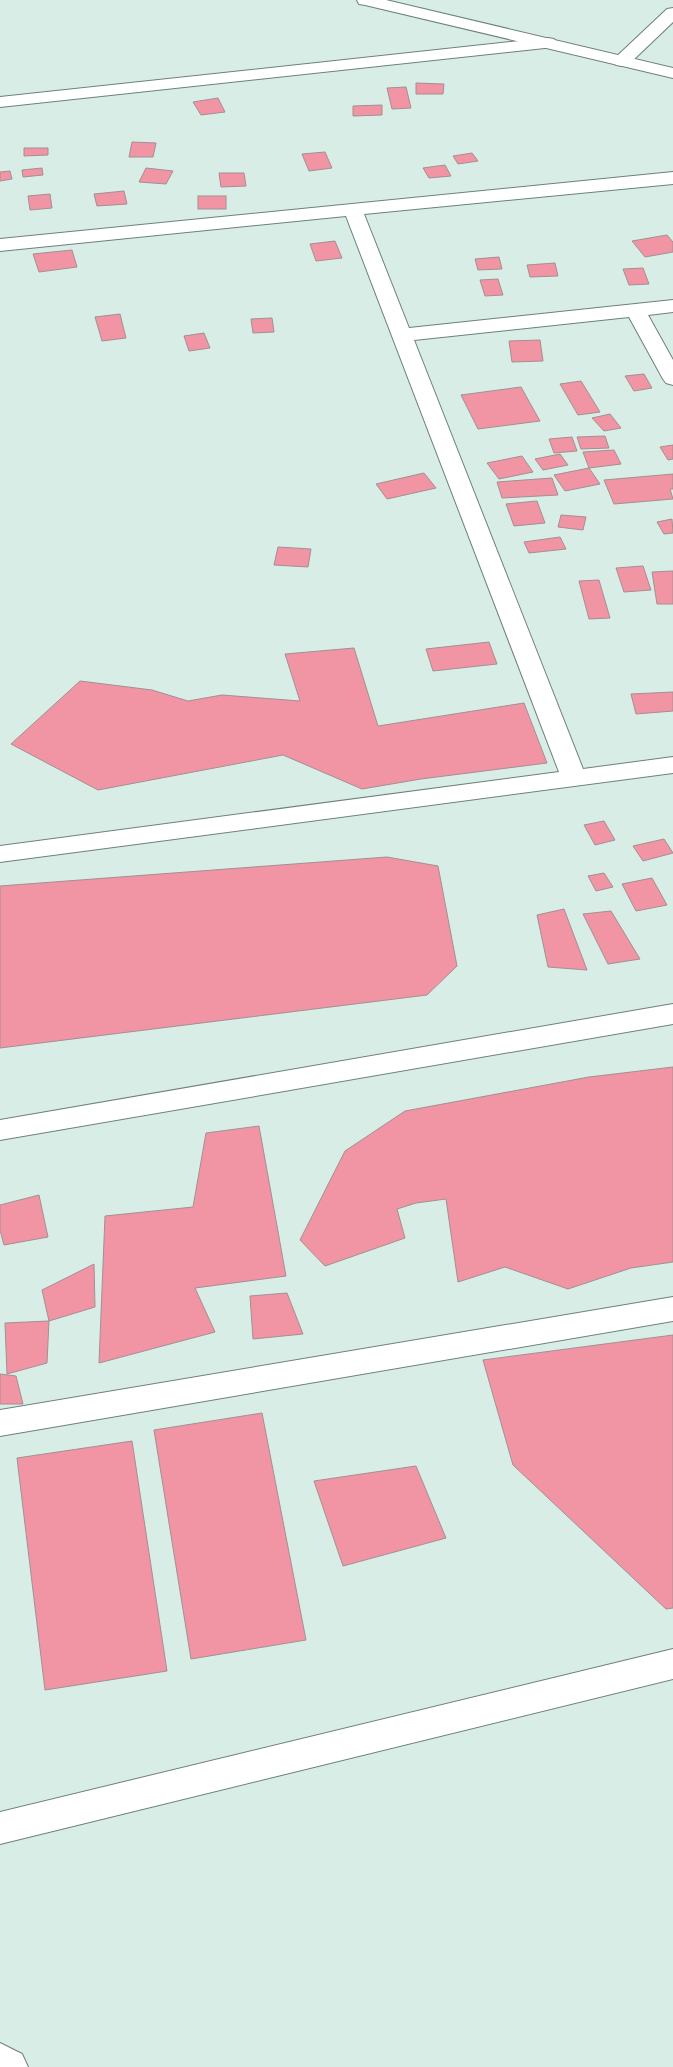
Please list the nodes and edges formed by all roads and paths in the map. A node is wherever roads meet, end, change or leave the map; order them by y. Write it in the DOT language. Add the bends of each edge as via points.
graph roads {
  1 [pos="365,0"];
  2 [pos="673,13"];
  3 [pos="548,43"];
  4 [pos="622,60"];
  5 [pos="673,73"];
  6 [pos="0,102"];
  7 [pos="673,178"];
  8 [pos="353,210"];
  9 [pos="0,245"];
  10 [pos="673,306"];
  11 [pos="636,311"];
  12 [pos="402,335"];
  13 [pos="673,379"];
  14 [pos="673,765"];
  15 [pos="574,778"];
  16 [pos="0,854"];
  17 [pos="673,1014"];
  18 [pos="0,1130"];
  19 [pos="673,1309"];
  20 [pos="0,1423"];
  21 [pos="673,1664"];
  22 [pos="0,1828"];
  23 [pos="0,2062"];
  24 [pos="9,2067"];
  1 -- 3 [label="street"];
  2 -- 4 [label="street"];
  3 -- 4 [label="street"];
  3 -- 6 [label="street"];
  4 -- 5 [label="street"];
  7 -- 8 [label="street"];
  8 -- 9 [label="street"];
  8 -- 12 [label="street"];
  10 -- 11 [label="street"];
  11 -- 12 [label="street"];
  11 -- 13 [label="street"];
  12 -- 15 [label="street"];
  14 -- 15 [label="street"];
  15 -- 16 [label="street"];
  17 -- 18 [label="street"];
  19 -- 20 [label="street"];
  21 -- 22 [label="street"];
  23 -- 24 [label="street"];
}
